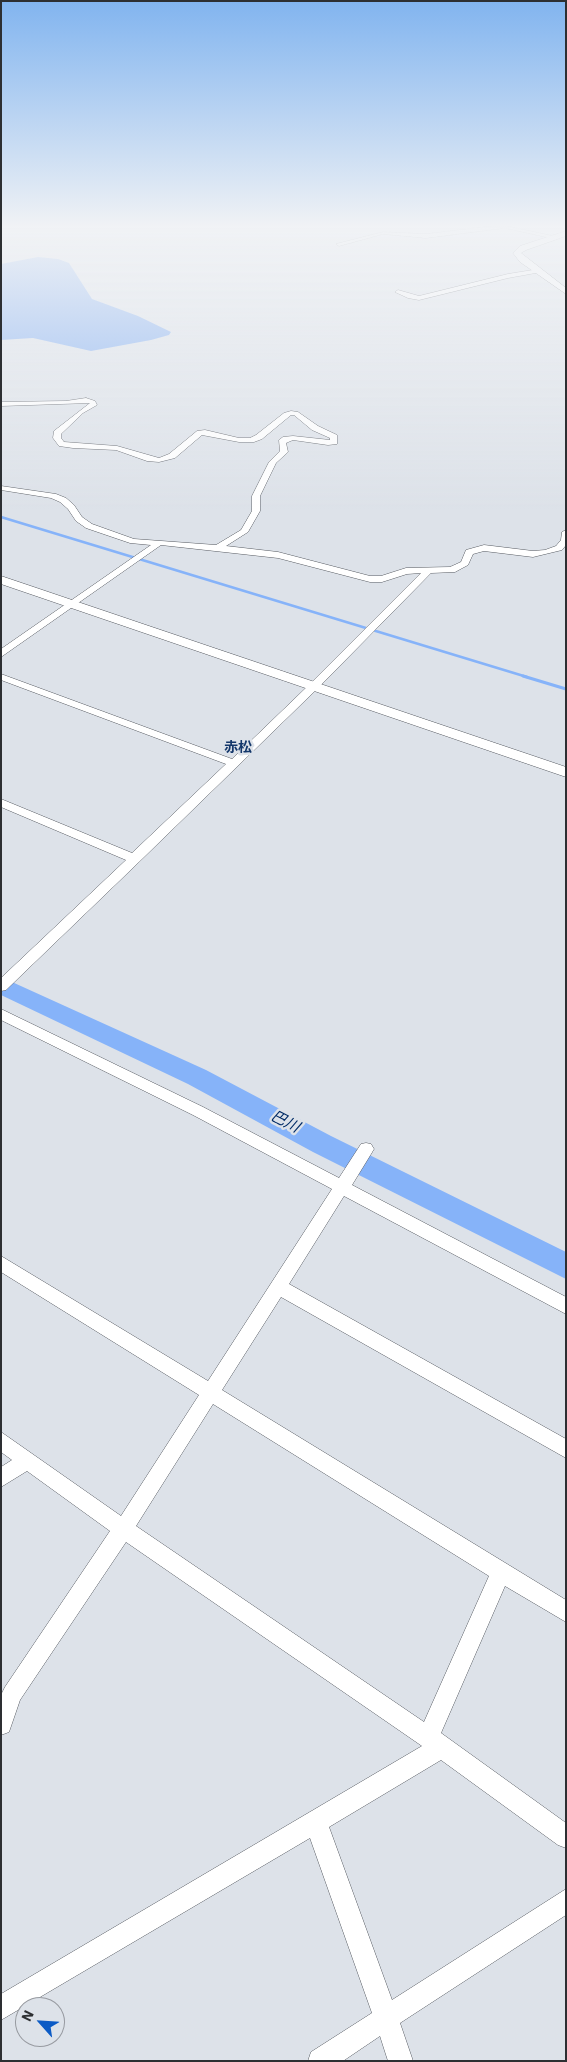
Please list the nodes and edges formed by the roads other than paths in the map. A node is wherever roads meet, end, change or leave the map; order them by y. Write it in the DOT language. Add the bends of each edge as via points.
graph roads {
  1 [pos="1,404"];
  2 [pos="1,488"];
  3 [pos="566,532"];
  4 [pos="159,542"];
  5 [pos="220,547"];
  6 [pos="428,571"];
  7 [pos="1,580"];
  8 [pos="72,604"];
  9 [pos="1,654"];
  10 [pos="1,677"];
  11 [pos="315,685"];
  12 [pos="234,763"];
  13 [pos="566,772"];
  14 [pos="1,803"];
  15 [pos="135,859"];
  16 [pos="4,978"];
  17 [pos="1,1014"];
  18 [pos="366,1149"];
  19 [pos="341,1188"];
  20 [pos="1,1263"];
  21 [pos="278,1287"];
  22 [pos="566,1306"];
  23 [pos="210,1391"];
  24 [pos="1,1441"];
  25 [pos="566,1449"];
  26 [pos="28,1460"];
  27 [pos="1,1478"];
  28 [pos="123,1529"];
  29 [pos="501,1572"];
  30 [pos="566,1612"];
  31 [pos="1,1724"];
  32 [pos="435,1742"];
  33 [pos="316,1822"];
  34 [pos="566,1837"];
  35 [pos="566,1901"];
  36 [pos="1,2008"];
  37 [pos="385,2018"];
  38 [pos="320,2061"];
  39 [pos="401,2061"];
  1 -- 5 [label="street" via="93,402 94,405 58,433 57,438 62,444 117,448 160,460 172,456 200,433 251,440 291,413 334,437 334,442 328,444 293,438 282,442 284,452 273,462 256,496 256,511 244,532"];
  2 -- 4 [label="street" via="53,496 63,500 79,520 94,528 133,541"];
  3 -- 6 [label="street" via="559,548 546,552 533,554 484,548 469,552 465,564 460,567"];
  4 -- 5 [label="street"];
  4 -- 8 [label="street"];
  5 -- 6 [label="street" via="278,555 370,579 382,579 406,571"];
  6 -- 11 [label="street"];
  7 -- 8 [label="street"];
  8 -- 9 [label="street"];
  8 -- 11 [label="street"];
  10 -- 12 [label="street"];
  11 -- 12 [label="street"];
  11 -- 13 [label="street"];
  12 -- 15 [label="street"];
  14 -- 15 [label="street"];
  15 -- 16 [label="street"];
  17 -- 19 [label="street" via="198,1112"];
  18 -- 19 [label="street"];
  19 -- 21 [label="street"];
  19 -- 22 [label="street"];
  20 -- 23 [label="street"];
  21 -- 23 [label="street"];
  21 -- 25 [label="street"];
  23 -- 28 [label="street"];
  23 -- 29 [label="street"];
  24 -- 26 [label="street"];
  26 -- 27 [label="street"];
  26 -- 28 [label="street"];
  28 -- 31 [label="street" via="12,1694"];
  28 -- 32 [label="street"];
  29 -- 30 [label="street"];
  29 -- 32 [label="street"];
  32 -- 33 [label="street"];
  32 -- 34 [label="street"];
  33 -- 36 [label="street"];
  33 -- 37 [label="street"];
  35 -- 37 [label="street"];
  37 -- 38 [label="street"];
  37 -- 39 [label="street"];
}
